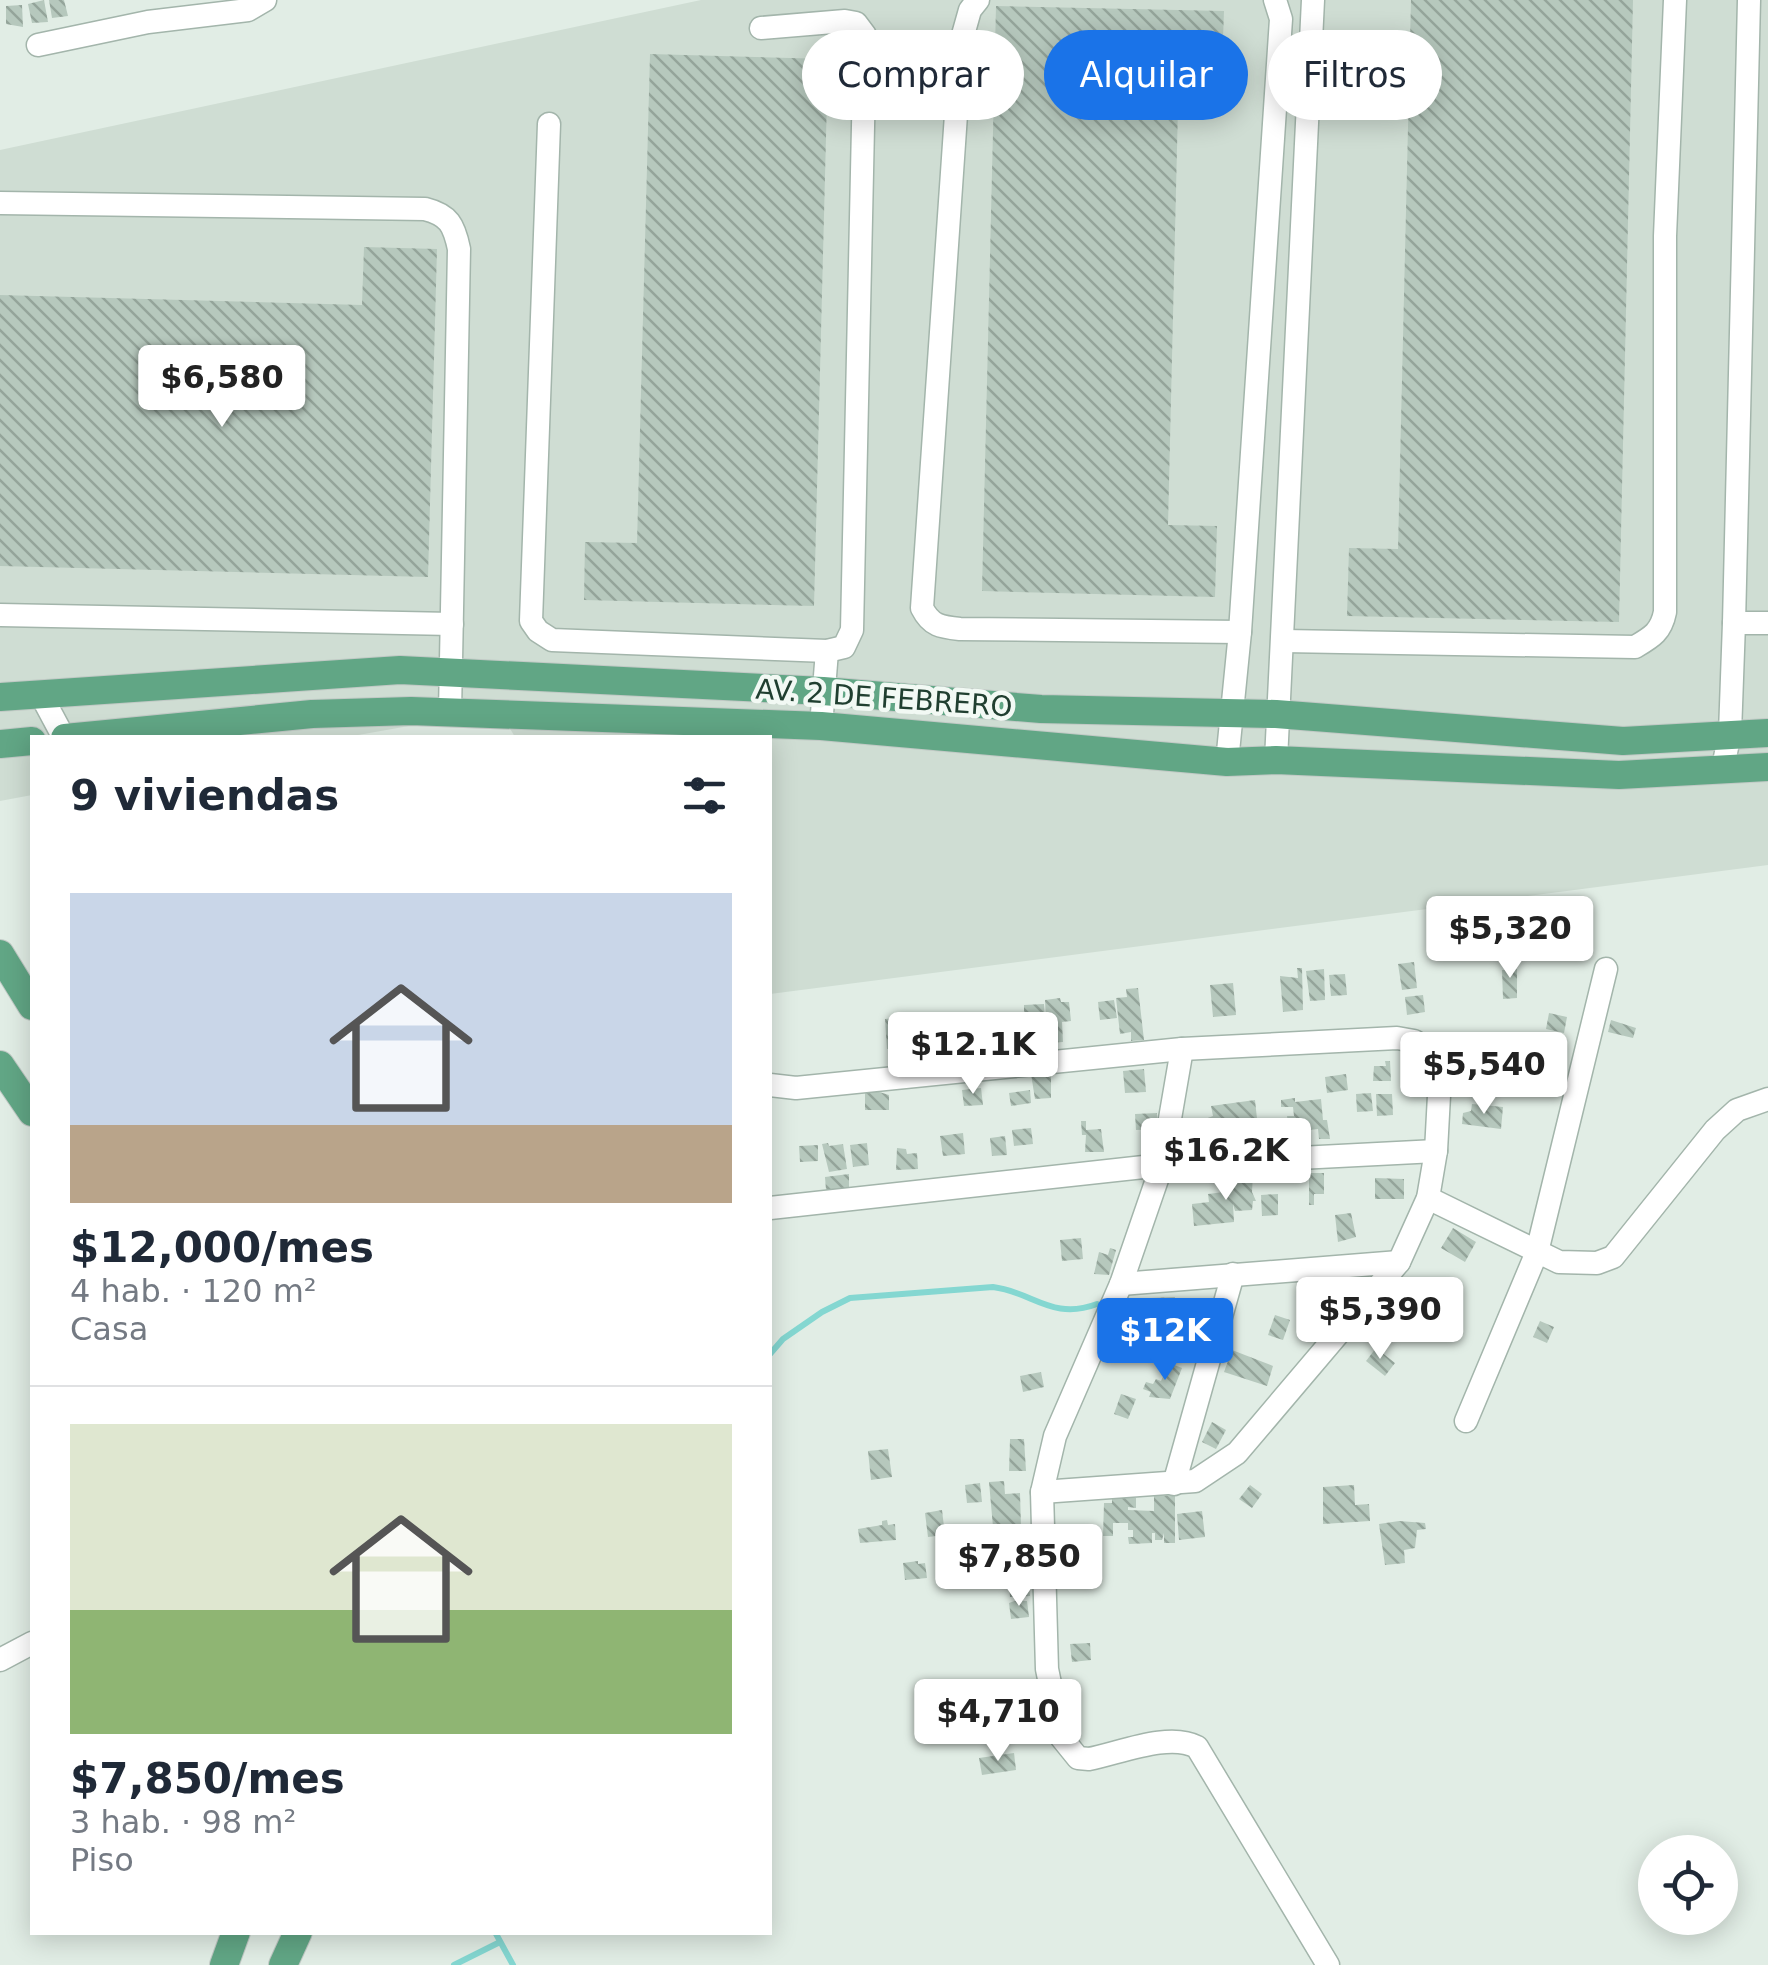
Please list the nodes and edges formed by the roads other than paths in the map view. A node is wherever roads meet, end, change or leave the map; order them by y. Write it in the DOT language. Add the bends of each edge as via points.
graph roads {
  1 [pos="265,0"];
  2 [pos="978,0"];
  3 [pos="1275,0"];
  4 [pos="1313,0"];
  5 [pos="1675,0"];
  6 [pos="1749,0"];
  7 [pos="147,11"];
  8 [pos="760,28"];
  9 [pos="38,45"];
  10 [pos="549,124"];
  11 [pos="0,203"];
  12 [pos="0,615"];
  13 [pos="1734,623"];
  14 [pos="1768,623"];
  15 [pos="452,624"];
  16 [pos="1240,632"];
  17 [pos="1284,641"];
  18 [pos="827,650"];
  19 [pos="450,672"];
  20 [pos="823,692"];
  21 [pos="41,695"];
  22 [pos="0,697"];
  23 [pos="450,712"];
  24 [pos="1232,714"];
  25 [pos="1276,714"];
  26 [pos="821,726"];
  27 [pos="1730,733"];
  28 [pos="1768,733"];
  29 [pos="63,735"];
  30 [pos="96,735"];
  31 [pos="30,741"];
  32 [pos="0,744"];
  33 [pos="1276,760"];
  34 [pos="1227,762"];
  35 [pos="1723,767"];
  36 [pos="1768,767"];
  37 [pos="0,954"];
  38 [pos="1606,970"];
  39 [pos="30,1003"];
  40 [pos="1182,1049"];
  41 [pos="0,1065"];
  42 [pos="772,1085"];
  43 [pos="1768,1099"];
  44 [pos="30,1109"];
  45 [pos="1436,1151"];
  46 [pos="1162,1165"];
  47 [pos="1428,1198"];
  48 [pos="772,1208"];
  49 [pos="1536,1252"];
  50 [pos="1399,1262"];
  51 [pos="1233,1274"];
  52 [pos="1120,1284"];
  53 [pos="1466,1422"];
  54 [pos="1174,1484"];
  55 [pos="1042,1492"];
  56 [pos="30,1645"];
  57 [pos="0,1660"];
  58 [pos="235,1935"];
  59 [pos="297,1935"];
  60 [pos="224,1965"];
  61 [pos="283,1965"];
  62 [pos="1328,1965"];
  1 -- 7 [label="street" via="248,10"];
  2 -- 16 [label="street" via="962,42 922,608 928,622 960,629"];
  3 -- 16 [label="street" via="1280,19"];
  4 -- 17 [label="street"];
  5 -- 17 [label="street" via="1665,236 1665,612 1656,635 1634,647"];
  6 -- 13 [label="street"];
  7 -- 9 [label="street"];
  8 -- 18 [label="street" via="844,21 856,23 864,35 852,630 844,647"];
  10 -- 18 [label="street" via="532,620 552,640"];
  11 -- 15 [label="street" via="443,213 455,226 459,249"];
  12 -- 15 [label="street"];
  13 -- 14 [label="street"];
  13 -- 27 [label="street"];
  15 -- 19 [label="street"];
  16 -- 24 [label="street"];
  17 -- 25 [label="street"];
  18 -- 20 [label="street"];
  19 -- 20 [label="main road, AV. 2 DE FEBRERO"];
  19 -- 21 [label="main road, AV. 2 DE FEBRERO"];
  19 -- 23 [label="street"];
  20 -- 24 [label="main road, AV. 2 DE FEBRERO" via="1041,710"];
  20 -- 26 [label="street"];
  21 -- 22 [label="main road, AV. 2 DE FEBRERO"];
  21 -- 29 [label="street"];
  23 -- 26 [label="main road, AV. 2 DE FEBRERO"];
  23 -- 30 [label="main road, AV. 2 DE FEBRERO" via="312,714"];
  24 -- 25 [label="main road, AV. 2 DE FEBRERO"];
  24 -- 34 [label="street"];
  25 -- 27 [label="main road, AV. 2 DE FEBRERO" via="1623,740"];
  25 -- 33 [label="street"];
  26 -- 34 [label="main road, AV. 2 DE FEBRERO"];
  27 -- 28 [label="main road, AV. 2 DE FEBRERO"];
  27 -- 35 [label="street"];
  31 -- 32 [label="main road"];
  33 -- 34 [label="main road, AV. 2 DE FEBRERO"];
  33 -- 35 [label="main road, AV. 2 DE FEBRERO" via="1619,774"];
  35 -- 36 [label="main road, AV. 2 DE FEBRERO"];
  37 -- 39 [label="main road"];
  38 -- 49 [label="street"];
  40 -- 42 [label="street"];
  40 -- 45 [label="street" via="1414,1042 1429,1050 1440,1077"];
  40 -- 46 [label="street"];
  41 -- 44 [label="main road"];
  43 -- 49 [label="street" via="1736,1110 1715,1130 1613,1257 1576,1264"];
  45 -- 46 [label="street"];
  45 -- 47 [label="street"];
  46 -- 48 [label="street"];
  46 -- 52 [label="street"];
  47 -- 49 [label="street"];
  47 -- 50 [label="street"];
  49 -- 53 [label="street"];
  50 -- 51 [label="street"];
  50 -- 54 [label="street" via="1237,1453 1195,1481"];
  51 -- 52 [label="street"];
  51 -- 54 [label="street"];
  52 -- 55 [label="street" via="1056,1436"];
  54 -- 55 [label="street"];
  55 -- 62 [label="street" via="1047,1669 1061,1738 1078,1758 1089,1759 1162,1741 1196,1747"];
  56 -- 57 [label="street"];
  58 -- 60 [label="main road"];
  59 -- 61 [label="main road"];
}
